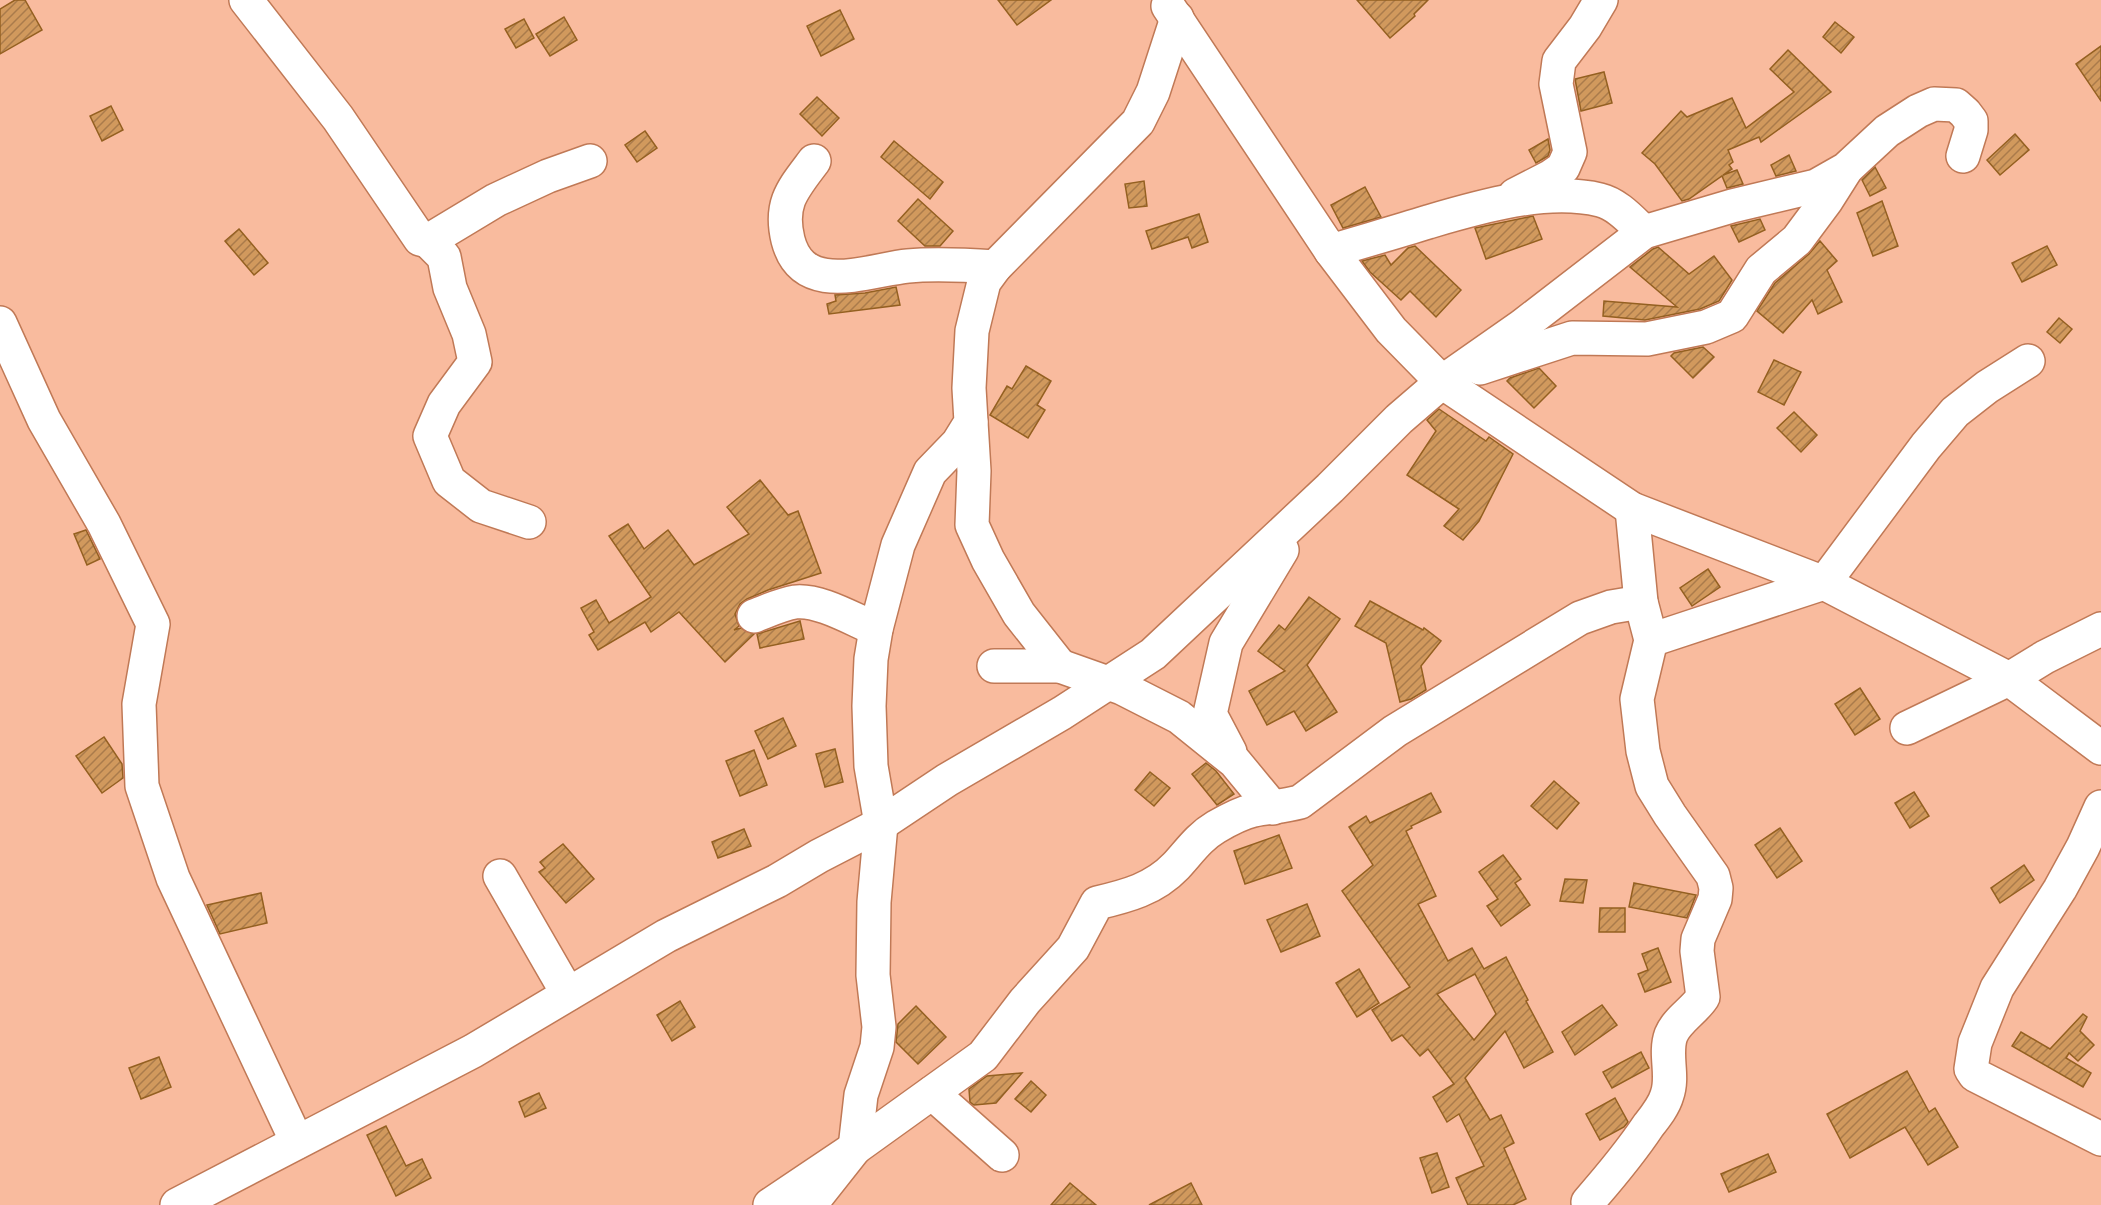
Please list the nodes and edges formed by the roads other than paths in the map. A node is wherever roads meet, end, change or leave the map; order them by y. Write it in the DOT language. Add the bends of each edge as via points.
graph roads {
  1 [pos="246,0"];
  2 [pos="1600,0"];
  3 [pos="1170,9"];
  4 [pos="1963,156"];
  5 [pos="590,161"];
  6 [pos="814,161"];
  7 [pos="1846,169"];
  8 [pos="1501,203"];
  9 [pos="1644,232"];
  10 [pos="428,241"];
  11 [pos="1331,251"];
  12 [pos="995,267"];
  13 [pos="0,323"];
  14 [pos="2028,360"];
  15 [pos="1442,382"];
  16 [pos="971,422"];
  17 [pos="1307,509"];
  18 [pos="1632,509"];
  19 [pos="529,522"];
  20 [pos="1824,584"];
  21 [pos="1641,602"];
  22 [pos="754,616"];
  23 [pos="876,629"];
  24 [pos="2101,629"];
  25 [pos="1651,640"];
  26 [pos="994,666"];
  27 [pos="1060,666"];
  28 [pos="2009,679"];
  29 [pos="1108,683"];
  30 [pos="1907,728"];
  31 [pos="2099,752"];
  32 [pos="1235,762"];
  33 [pos="2101,807"];
  34 [pos="1273,808"];
  35 [pos="881,824"];
  36 [pos="500,876"];
  37 [pos="568,994"];
  38 [pos="932,1093"];
  39 [pos="2101,1139"];
  40 [pos="297,1142"];
  41 [pos="855,1148"];
  42 [pos="1002,1155"];
  43 [pos="223,1194"];
  44 [pos="177,1205"];
  45 [pos="770,1205"];
  46 [pos="810,1205"];
  47 [pos="1590,1205"];
  1 -- 10 [label="street" via="338,118 420,239"];
  2 -- 8 [label="street" via="1559,61 1556,84 1570,152 1563,168"];
  3 -- 11 [label="street"];
  3 -- 12 [label="street" via="1153,92 1138,122"];
  4 -- 7 [label="street" via="1971,121 1956,105 1934,104 1887,131"];
  5 -- 10 [label="street" via="496,200"];
  6 -- 12 [label="street" via="786,203 785,224 797,259 814,273 834,277 908,266"];
  7 -- 9 [label="street" via="1816,186"];
  7 -- 15 [label="street" via="1797,240 1761,270 1732,316 1706,327 1647,339 1572,338"];
  8 -- 9 [label="street" via="1533,197 1601,200"];
  8 -- 11 [label="street"];
  9 -- 15 [label="street"];
  10 -- 19 [label="street" via="444,257 450,288 470,334 475,362 444,404 430,436 449,481 481,506"];
  11 -- 15 [label="street" via="1391,330"];
  12 -- 16 [label="street" via="984,282 972,332"];
  13 -- 40 [label="street" via="44,420 104,524 153,624 139,704 142,786 173,878"];
  14 -- 20 [label="street" via="1955,412"];
  15 -- 17 [label="street"];
  15 -- 18 [label="street"];
  16 -- 23 [label="street" via="958,443 930,472 898,546"];
  16 -- 27 [label="street" via="972,525 1019,614"];
  17 -- 29 [label="street" via="1153,654"];
  17 -- 32 [label="street" via="1226,643 1210,714"];
  18 -- 20 [label="street"];
  18 -- 21 [label="street"];
  20 -- 25 [label="street"];
  20 -- 28 [label="street"];
  21 -- 25 [label="street"];
  21 -- 34 [label="street" via="1580,618 1395,731 1300,802"];
  22 -- 23 [label="street" via="793,602 805,602"];
  23 -- 35 [label="street" via="871,670 871,766"];
  24 -- 28 [label="street"];
  25 -- 47 [label="street" via="1637,699 1652,786 1713,876 1715,899 1698,939 1703,997 1671,1035 1667,1095"];
  26 -- 27 [label="street"];
  27 -- 29 [label="street"];
  28 -- 30 [label="street"];
  28 -- 31 [label="street"];
  29 -- 32 [label="street" via="1179,717"];
  29 -- 35 [label="street"];
  32 -- 34 [label="street"];
  33 -- 39 [label="street" via="2060,890 1997,988 1975,1043 1971,1069 1975,1075"];
  34 -- 38 [label="street" via="1231,818 1199,838 1156,883 1129,896 1097,903 1073,948 1024,1001 983,1056"];
  35 -- 37 [label="street" via="666,936"];
  35 -- 41 [label="street" via="873,975 879,1027 877,1047 861,1095"];
  36 -- 37 [label="street"];
  37 -- 40 [label="street" via="473,1051"];
  38 -- 41 [label="street"];
  38 -- 42 [label="street"];
  40 -- 43 [label="street"];
  41 -- 45 [label="street"];
  41 -- 46 [label="street"];
  43 -- 44 [label="street"];
}
